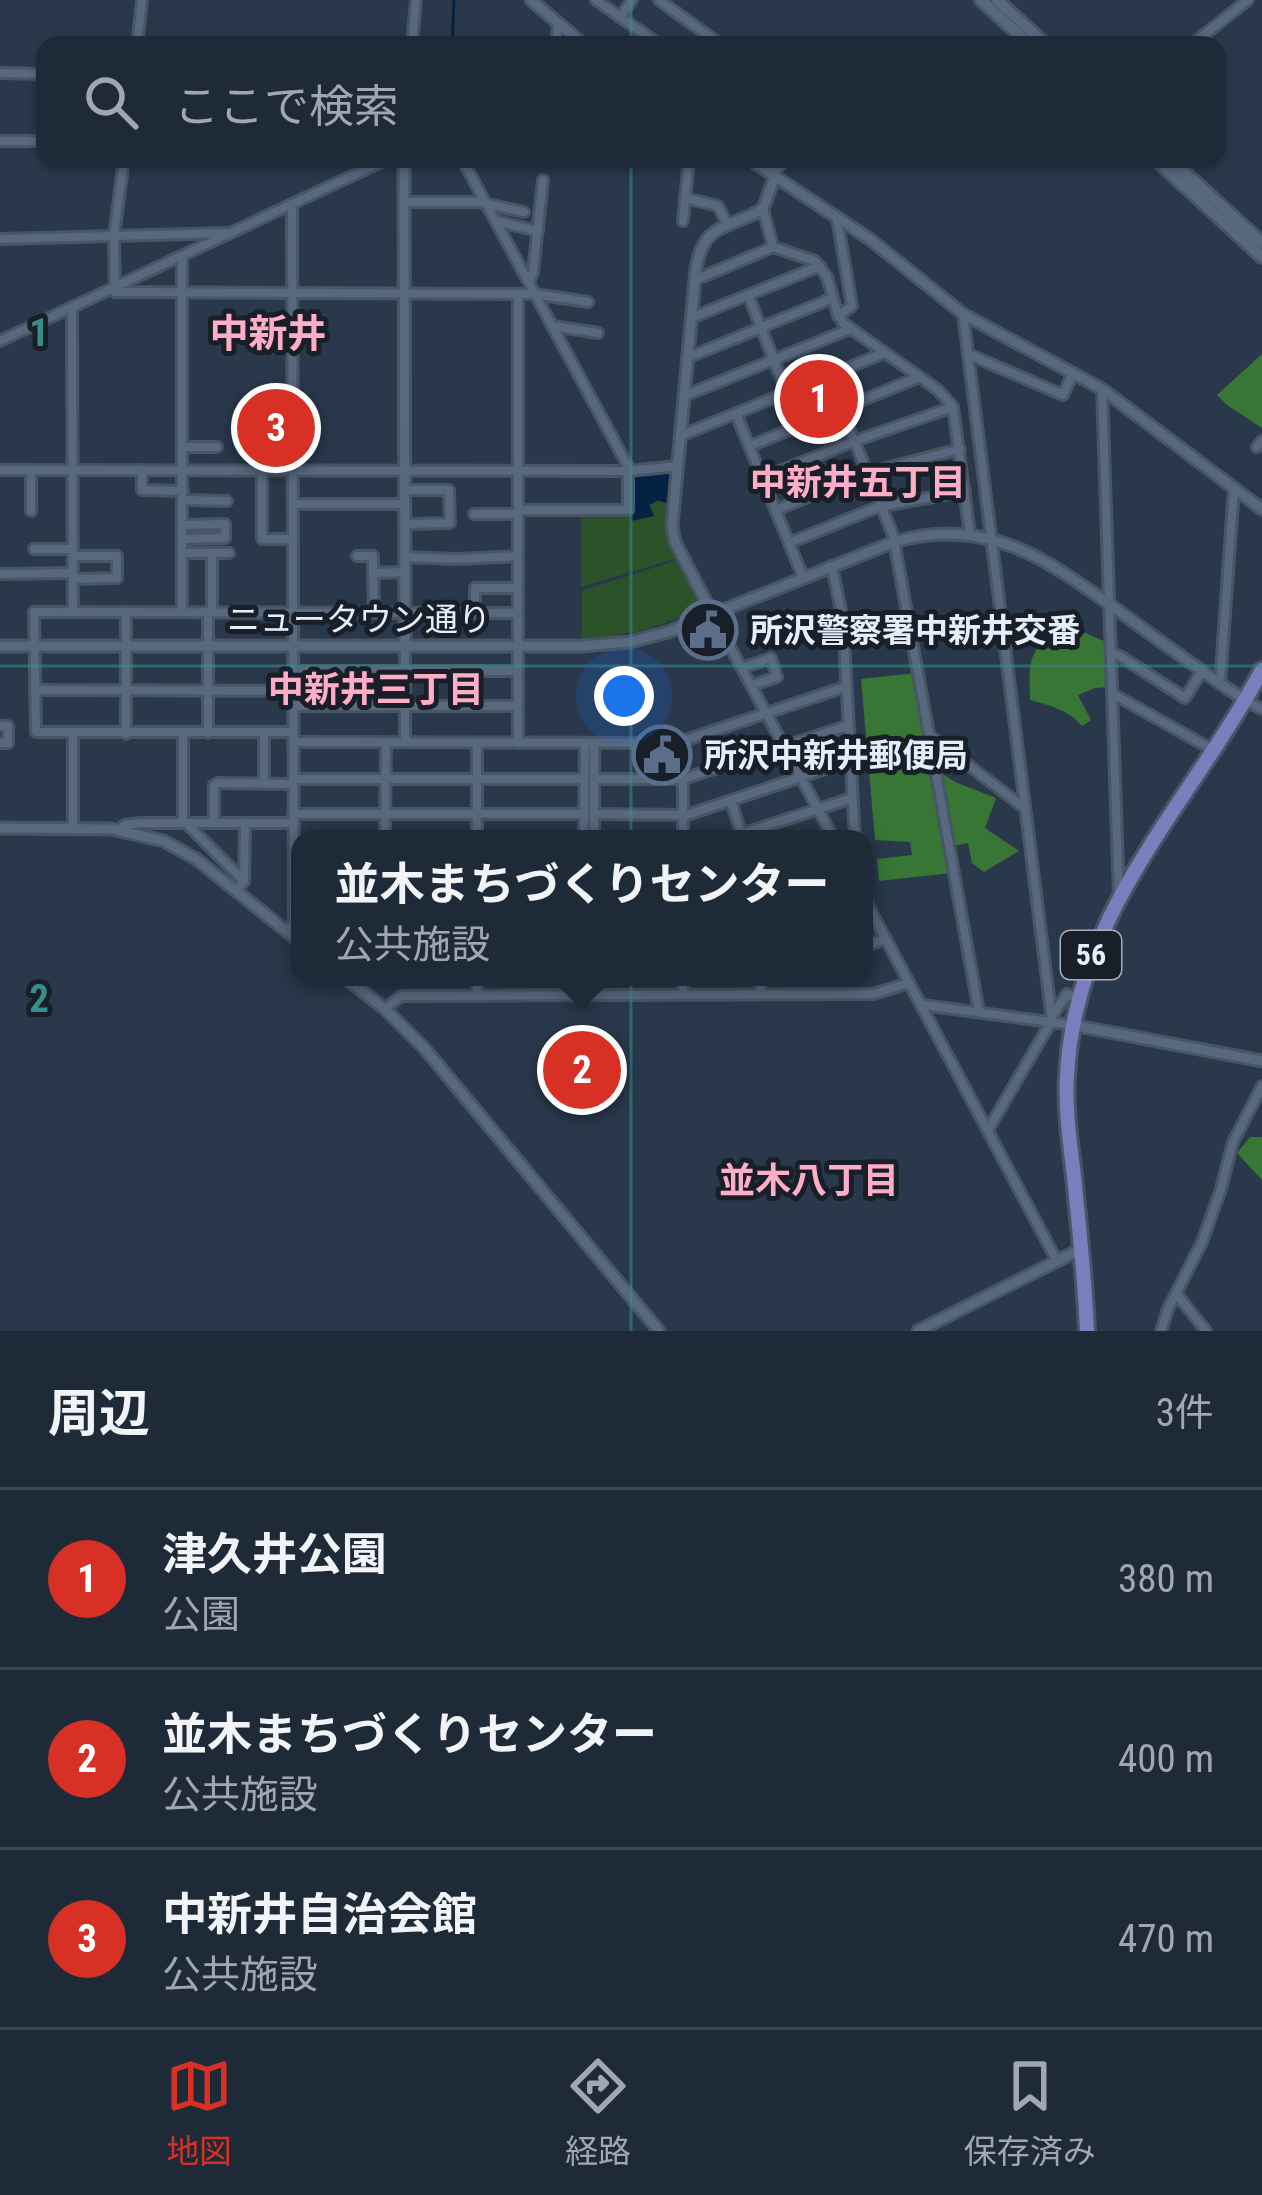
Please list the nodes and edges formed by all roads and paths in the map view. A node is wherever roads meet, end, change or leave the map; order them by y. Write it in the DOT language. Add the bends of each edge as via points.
graph roads {
  1 [pos="142,0"];
  2 [pos="416,0"];
  3 [pos="531,0"];
  4 [pos="596,0"];
  5 [pos="632,0"];
  6 [pos="659,0"];
  7 [pos="981,0"];
  8 [pos="997,0"];
  9 [pos="1248,0"];
  10 [pos="620,17"];
  11 [pos="558,22"];
  12 [pos="138,36"];
  13 [pos="413,36"];
  14 [pos="557,36"];
  15 [pos="574,36"];
  16 [pos="646,36"];
  17 [pos="709,36"];
  18 [pos="1020,36"];
  19 [pos="1036,36"];
  20 [pos="1202,36"];
  21 [pos="0,73"];
  22 [pos="36,74"];
  23 [pos="0,141"];
  24 [pos="36,141"];
  25 [pos="123,168"];
  26 [pos="369,168"];
  27 [pos="404,168"];
  28 [pos="467,168"];
  29 [pos="687,168"];
  30 [pos="762,168"];
  31 [pos="779,168"];
  32 [pos="1165,168"];
  33 [pos="1180,168"];
  34 [pos="773,175"];
  35 [pos="543,180"];
  36 [pos="685,198"];
  37 [pos="404,202"];
  38 [pos="485,202"];
  39 [pos="292,204"];
  40 [pos="764,209"];
  41 [pos="524,212"];
  42 [pos="837,218"];
  43 [pos="495,220"];
  44 [pos="683,220"];
  45 [pos="728,225"];
  46 [pos="538,231"];
  47 [pos="231,232"];
  48 [pos="115,236"];
  49 [pos="0,238"];
  50 [pos="1262,243"];
  51 [pos="773,247"];
  52 [pos="182,256"];
  53 [pos="1262,256"];
  54 [pos="820,266"];
  55 [pos="695,280"];
  56 [pos="528,284"];
  57 [pos="113,289"];
  58 [pos="183,292"];
  59 [pos="292,293"];
  60 [pos="405,294"];
  61 [pos="518,294"];
  62 [pos="535,294"];
  63 [pos="748,295"];
  64 [pos="833,298"];
  65 [pos="588,302"];
  66 [pos="72,307"];
  67 [pos="963,314"];
  68 [pos="838,316"];
  69 [pos="691,318"];
  70 [pos="551,326"];
  71 [pos="761,328"];
  72 [pos="850,329"];
  73 [pos="598,333"];
  74 [pos="0,341"];
  75 [pos="885,353"];
  76 [pos="968,354"];
  77 [pos="687,358"];
  78 [pos="774,360"];
  79 [pos="1073,373"];
  80 [pos="828,377"];
  81 [pos="917,377"];
  82 [pos="1102,389"];
  83 [pos="787,393"];
  84 [pos="683,396"];
  85 [pos="953,407"];
  86 [pos="841,409"];
  87 [pos="736,413"];
  88 [pos="680,436"];
  89 [pos="855,441"];
  90 [pos="750,446"];
  91 [pos="182,447"];
  92 [pos="217,447"];
  93 [pos="960,449"];
  94 [pos="676,466"];
  95 [pos="73,469"];
  96 [pos="262,469"];
  97 [pos="0,470"];
  98 [pos="31,470"];
  99 [pos="142,470"];
  100 [pos="183,470"];
  101 [pos="292,470"];
  102 [pos="405,470"];
  103 [pos="517,470"];
  104 [pos="629,471"];
  105 [pos="867,473"];
  106 [pos="763,478"];
  107 [pos="1234,488"];
  108 [pos="405,490"];
  109 [pos="965,491"];
  110 [pos="183,495"];
  111 [pos="227,501"];
  112 [pos="293,504"];
  113 [pos="405,504"];
  114 [pos="881,506"];
  115 [pos="1262,509"];
  116 [pos="776,510"];
  117 [pos="31,511"];
  118 [pos="518,512"];
  119 [pos="475,514"];
  120 [pos="405,524"];
  121 [pos="183,525"];
  122 [pos="970,535"];
  123 [pos="992,538"];
  124 [pos="183,539"];
  125 [pos="292,539"];
  126 [pos="894,542"];
  127 [pos="789,543"];
  128 [pos="34,549"];
  129 [pos="73,553"];
  130 [pos="183,553"];
  131 [pos="212,553"];
  132 [pos="230,553"];
  133 [pos="357,556"];
  134 [pos="405,556"];
  135 [pos="518,556"];
  136 [pos="832,566"];
  137 [pos="373,572"];
  138 [pos="405,572"];
  139 [pos="0,574"];
  140 [pos="73,576"];
  141 [pos="803,578"];
  142 [pos="518,588"];
  143 [pos="1111,605"];
  144 [pos="210,611"];
  145 [pos="293,611"];
  146 [pos="73,612"];
  147 [pos="125,612"];
  148 [pos="182,612"];
  149 [pos="374,612"];
  150 [pos="405,612"];
  151 [pos="475,612"];
  152 [pos="518,613"];
  153 [pos="713,615"];
  154 [pos="0,646"];
  155 [pos="35,646"];
  156 [pos="126,646"];
  157 [pos="208,646"];
  158 [pos="293,646"];
  159 [pos="405,646"];
  160 [pos="518,646"];
  161 [pos="1111,653"];
  162 [pos="742,668"];
  163 [pos="1262,670"];
  164 [pos="292,671"];
  165 [pos="406,671"];
  166 [pos="518,671"];
  167 [pos="1202,671"];
  168 [pos="1220,684"];
  169 [pos="752,686"];
  170 [pos="845,687"];
  171 [pos="35,691"];
  172 [pos="127,691"];
  173 [pos="292,691"];
  174 [pos="208,692"];
  175 [pos="1112,694"];
  176 [pos="1245,700"];
  177 [pos="293,706"];
  178 [pos="517,706"];
  179 [pos="405,707"];
  180 [pos="1262,709"];
  181 [pos="766,714"];
  182 [pos="0,726"];
  183 [pos="847,726"];
  184 [pos="73,733"];
  185 [pos="183,733"];
  186 [pos="208,733"];
  187 [pos="264,733"];
  188 [pos="126,734"];
  189 [pos="928,734"];
  190 [pos="293,737"];
  191 [pos="682,741"];
  192 [pos="405,742"];
  193 [pos="477,742"];
  194 [pos="0,743"];
  195 [pos="386,743"];
  196 [pos="518,743"];
  197 [pos="589,743"];
  198 [pos="784,746"];
  199 [pos="1213,750"];
  200 [pos="850,761"];
  201 [pos="800,778"];
  202 [pos="477,779"];
  203 [pos="589,779"];
  204 [pos="683,779"];
  205 [pos="386,780"];
  206 [pos="293,782"];
  207 [pos="264,784"];
  208 [pos="852,798"];
  209 [pos="730,801"];
  210 [pos="1024,807"];
  211 [pos="818,809"];
  212 [pos="386,814"];
  213 [pos="477,814"];
  214 [pos="589,814"];
  215 [pos="683,814"];
  216 [pos="293,819"];
  217 [pos="184,823"];
  218 [pos="214,823"];
  219 [pos="245,823"];
  220 [pos="0,828"];
  221 [pos="73,829"];
  222 [pos="119,830"];
  223 [pos="294,830"];
  224 [pos="386,830"];
  225 [pos="477,830"];
  226 [pos="586,830"];
  227 [pos="592,830"];
  228 [pos="683,830"];
  229 [pos="740,830"];
  230 [pos="759,830"];
  231 [pos="829,830"];
  232 [pos="854,830"];
  233 [pos="244,881"];
  234 [pos="236,892"];
  235 [pos="1119,899"];
  236 [pos="873,916"];
  237 [pos="291,926"];
  238 [pos="886,939"];
  239 [pos="873,943"];
  240 [pos="909,983"];
  241 [pos="356,986"];
  242 [pos="477,986"];
  243 [pos="587,986"];
  244 [pos="591,986"];
  245 [pos="683,986"];
  246 [pos="760,986"];
  247 [pos="792,986"];
  248 [pos="762,993"];
  249 [pos="589,994"];
  250 [pos="683,994"];
  251 [pos="794,994"];
  252 [pos="477,995"];
  253 [pos="1077,998"];
  254 [pos="921,1005"];
  255 [pos="385,1009"];
  256 [pos="979,1012"];
  257 [pos="1051,1019"];
  258 [pos="1072,1025"];
  259 [pos="1262,1061"];
  260 [pos="1262,1087"];
  261 [pos="988,1130"];
  262 [pos="1081,1249"];
  263 [pos="1057,1261"];
  264 [pos="1176,1292"];
  265 [pos="659,1331"];
  266 [pos="918,1331"];
  267 [pos="1087,1331"];
  268 [pos="1162,1331"];
  269 [pos="1206,1331"];
  1 -- 12 [label="street"];
  2 -- 13 [label="street"];
  3 -- 11 [label="street"];
  4 -- 10 [label="street"];
  5 -- 10 [label="street"];
  6 -- 17 [label="street"];
  7 -- 18 [label="main road"];
  8 -- 19 [label="main road"];
  9 -- 20 [label="street"];
  10 -- 16 [label="street"];
  11 -- 14 [label="street"];
  11 -- 15 [label="street"];
  21 -- 22 [label="street"];
  23 -- 24 [label="street"];
  25 -- 48 [label="street"];
  26 -- 39 [label="street"];
  27 -- 37 [label="street"];
  28 -- 38 [label="street"];
  29 -- 36 [label="street"];
  30 -- 34 [label="street"];
  31 -- 34 [label="street"];
  32 -- 53 [label="main road"];
  33 -- 50 [label="main road"];
  34 -- 40 [label="street"];
  34 -- 42 [label="street"];
  35 -- 46 [label="street"];
  36 -- 44 [label="street"];
  36 -- 45 [label="street" via="718,206"];
  37 -- 38 [label="street"];
  37 -- 60 [label="street"];
  38 -- 41 [label="street"];
  38 -- 43 [label="street"];
  39 -- 47 [label="street"];
  39 -- 59 [label="street"];
  40 -- 45 [label="street"];
  40 -- 51 [label="street"];
  42 -- 67 [label="street"];
  42 -- 68 [label="street" via="851,306"];
  43 -- 46 [label="street"];
  43 -- 56 [label="street"];
  45 -- 55 [label="street" via="702,244"];
  46 -- 56 [label="street"];
  47 -- 48 [label="street"];
  47 -- 52 [label="street"];
  48 -- 49 [label="street"];
  48 -- 57 [label="street"];
  51 -- 54 [label="street"];
  51 -- 55 [label="street"];
  52 -- 57 [label="street"];
  52 -- 58 [label="street"];
  54 -- 63 [label="street"];
  54 -- 64 [label="street"];
  55 -- 69 [label="street"];
  56 -- 62 [label="street"];
  57 -- 58 [label="street"];
  57 -- 66 [label="street"];
  58 -- 59 [label="street"];
  58 -- 91 [label="street"];
  59 -- 60 [label="street"];
  59 -- 101 [label="street"];
  60 -- 61 [label="street"];
  60 -- 102 [label="street"];
  61 -- 62 [label="street"];
  61 -- 103 [label="street"];
  62 -- 65 [label="street"];
  62 -- 70 [label="street"];
  63 -- 69 [label="street"];
  63 -- 71 [label="street"];
  64 -- 68 [label="street"];
  64 -- 71 [label="street"];
  66 -- 74 [label="street"];
  66 -- 95 [label="street"];
  67 -- 76 [label="street"];
  67 -- 79 [label="street"];
  68 -- 72 [label="street"];
  69 -- 77 [label="street"];
  70 -- 73 [label="street"];
  70 -- 104 [label="street"];
  71 -- 77 [label="street"];
  71 -- 78 [label="street"];
  72 -- 75 [label="street"];
  72 -- 78 [label="street"];
  75 -- 80 [label="street"];
  75 -- 81 [label="street"];
  76 -- 79 [label="street" via="1064,395"];
  76 -- 123 [label="street"];
  77 -- 84 [label="street"];
  78 -- 83 [label="street"];
  78 -- 84 [label="street"];
  79 -- 82 [label="street"];
  80 -- 83 [label="street"];
  80 -- 86 [label="street"];
  81 -- 85 [label="street"];
  81 -- 86 [label="street"];
  82 -- 107 [label="street"];
  82 -- 143 [label="street"];
  83 -- 87 [label="street"];
  84 -- 88 [label="street"];
  85 -- 89 [label="street"];
  85 -- 93 [label="street"];
  86 -- 89 [label="street"];
  86 -- 90 [label="street"];
  87 -- 88 [label="street"];
  87 -- 90 [label="street"];
  88 -- 94 [label="street"];
  89 -- 105 [label="street"];
  89 -- 106 [label="street"];
  90 -- 106 [label="street"];
  91 -- 92 [label="street"];
  91 -- 100 [label="street"];
  93 -- 105 [label="street"];
  93 -- 109 [label="street"];
  94 -- 104 [label="street"];
  94 -- 153 [label="street" via="673,535"];
  95 -- 98 [label="street"];
  95 -- 99 [label="street"];
  95 -- 129 [label="street"];
  96 -- 100 [label="street"];
  96 -- 101 [label="street"];
  96 -- 125 [label="street" via="262,539"];
  97 -- 98 [label="street"];
  98 -- 117 [label="street"];
  99 -- 100 [label="street"];
  99 -- 110 [label="street" via="142,490"];
  100 -- 110 [label="street"];
  101 -- 102 [label="street"];
  101 -- 112 [label="street"];
  102 -- 103 [label="street"];
  102 -- 108 [label="street"];
  103 -- 104 [label="street"];
  103 -- 118 [label="street"];
  104 -- 118 [label="street" via="628,510"];
  105 -- 114 [label="street"];
  105 -- 116 [label="street"];
  106 -- 116 [label="street"];
  107 -- 115 [label="street"];
  107 -- 168 [label="street"];
  108 -- 113 [label="street"];
  108 -- 120 [label="street" via="449,490 450,523"];
  109 -- 114 [label="street"];
  109 -- 122 [label="street"];
  110 -- 111 [label="street"];
  110 -- 121 [label="street"];
  112 -- 113 [label="street"];
  112 -- 125 [label="street"];
  113 -- 120 [label="street"];
  114 -- 126 [label="street"];
  114 -- 127 [label="street"];
  116 -- 127 [label="street"];
  118 -- 119 [label="street"];
  118 -- 135 [label="street"];
  120 -- 134 [label="street"];
  121 -- 124 [label="street"];
  121 -- 124 [label="street" via="225,524 225,538"];
  122 -- 123 [label="street, ニュータウン通り"];
  122 -- 126 [label="street, ニュータウン通り"];
  123 -- 143 [label="street, ニュータウン通り" via="1044,559"];
  123 -- 210 [label="street"];
  124 -- 130 [label="street"];
  125 -- 145 [label="street"];
  126 -- 136 [label="street, ニュータウン通り"];
  126 -- 189 [label="street"];
  127 -- 141 [label="street"];
  128 -- 129 [label="street"];
  129 -- 140 [label="street"];
  129 -- 140 [label="street" via="117,556 117,578"];
  130 -- 131 [label="street"];
  130 -- 148 [label="street"];
  131 -- 132 [label="street"];
  131 -- 144 [label="street"];
  133 -- 137 [label="street" via="373,556"];
  134 -- 135 [label="street"];
  134 -- 138 [label="street"];
  135 -- 142 [label="street"];
  136 -- 141 [label="street, ニュータウン通り"];
  136 -- 170 [label="street"];
  137 -- 138 [label="street"];
  137 -- 149 [label="street"];
  138 -- 150 [label="street"];
  139 -- 140 [label="street"];
  140 -- 146 [label="street"];
  141 -- 153 [label="street, ニュータウン通り"];
  142 -- 151 [label="street" via="475,588"];
  142 -- 152 [label="street"];
  143 -- 161 [label="street"];
  143 -- 167 [label="street, ニュータウン通り"];
  144 -- 145 [label="street"];
  144 -- 148 [label="street"];
  144 -- 157 [label="street"];
  145 -- 149 [label="street"];
  145 -- 158 [label="street"];
  146 -- 147 [label="street"];
  146 -- 155 [label="street" via="34,612"];
  147 -- 148 [label="street"];
  147 -- 156 [label="street"];
  149 -- 150 [label="street"];
  150 -- 151 [label="street"];
  150 -- 159 [label="street"];
  151 -- 152 [label="street"];
  152 -- 160 [label="street"];
  153 -- 160 [label="street, ニュータウン通り" via="630,642"];
  153 -- 162 [label="street"];
  154 -- 155 [label="street, ニュータウン通り"];
  155 -- 156 [label="street, ニュータウン通り"];
  155 -- 171 [label="street"];
  156 -- 157 [label="street, ニュータウン通り"];
  156 -- 172 [label="street"];
  157 -- 158 [label="street, ニュータウン通り"];
  157 -- 174 [label="street"];
  158 -- 159 [label="street, ニュータウン通り"];
  158 -- 164 [label="street"];
  159 -- 160 [label="street, ニュータウン通り"];
  159 -- 165 [label="street"];
  160 -- 166 [label="street"];
  161 -- 167 [label="street" via="1185,698"];
  161 -- 175 [label="street"];
  162 -- 169 [label="street"];
  162 -- 169 [label="street" via="771,658 777,676"];
  163 -- 176 [label="main road, 56"];
  164 -- 165 [label="street"];
  164 -- 173 [label="street"];
  165 -- 166 [label="street"];
  165 -- 179 [label="street"];
  166 -- 178 [label="street"];
  167 -- 168 [label="street, ニュータウン通り"];
  168 -- 176 [label="street, ニュータウン通り"];
  169 -- 181 [label="street"];
  170 -- 181 [label="street"];
  170 -- 183 [label="street"];
  171 -- 172 [label="street"];
  171 -- 184 [label="street" via="36,732"];
  172 -- 174 [label="street"];
  172 -- 188 [label="street"];
  173 -- 174 [label="street"];
  173 -- 177 [label="street"];
  174 -- 186 [label="street"];
  175 -- 199 [label="street"];
  175 -- 235 [label="street"];
  176 -- 180 [label="street"];
  176 -- 199 [label="main road, 56"];
  177 -- 179 [label="street"];
  177 -- 190 [label="street"];
  178 -- 179 [label="street"];
  178 -- 196 [label="street"];
  179 -- 192 [label="street"];
  181 -- 191 [label="street"];
  181 -- 198 [label="street"];
  182 -- 194 [label="street" via="8,726 8,743"];
  183 -- 198 [label="street"];
  183 -- 200 [label="street"];
  184 -- 188 [label="street"];
  184 -- 221 [label="street"];
  185 -- 186 [label="street"];
  185 -- 188 [label="street"];
  185 -- 217 [label="street"];
  186 -- 187 [label="street"];
  187 -- 190 [label="street"];
  187 -- 207 [label="street"];
  189 -- 210 [label="street"];
  189 -- 256 [label="street"];
  190 -- 195 [label="street"];
  190 -- 206 [label="street"];
  191 -- 197 [label="street"];
  191 -- 204 [label="street"];
  192 -- 193 [label="street"];
  192 -- 195 [label="street"];
  193 -- 196 [label="street"];
  193 -- 202 [label="street"];
  195 -- 205 [label="street"];
  196 -- 197 [label="street"];
  197 -- 203 [label="street"];
  198 -- 201 [label="street"];
  198 -- 204 [label="street"];
  199 -- 235 [label="main road, 56"];
  200 -- 201 [label="street"];
  200 -- 208 [label="street"];
  201 -- 209 [label="street"];
  201 -- 211 [label="street"];
  202 -- 203 [label="street"];
  202 -- 205 [label="street"];
  202 -- 213 [label="street"];
  203 -- 204 [label="street"];
  203 -- 214 [label="street"];
  204 -- 215 [label="street"];
  205 -- 206 [label="street"];
  205 -- 212 [label="street"];
  206 -- 207 [label="street"];
  206 -- 216 [label="street"];
  207 -- 218 [label="street" via="214,785"];
  208 -- 211 [label="street"];
  208 -- 232 [label="street"];
  209 -- 215 [label="street"];
  209 -- 229 [label="street"];
  210 -- 257 [label="street"];
  211 -- 230 [label="street"];
  211 -- 231 [label="street"];
  212 -- 213 [label="street"];
  212 -- 216 [label="street"];
  212 -- 224 [label="street"];
  213 -- 214 [label="street"];
  213 -- 225 [label="street"];
  214 -- 215 [label="street"];
  214 -- 226 [label="street"];
  214 -- 227 [label="street"];
  215 -- 228 [label="street"];
  216 -- 219 [label="street"];
  216 -- 223 [label="street"];
  217 -- 218 [label="street"];
  217 -- 222 [label="street"];
  217 -- 233 [label="street"];
  218 -- 219 [label="street"];
  219 -- 233 [label="street"];
  220 -- 221 [label="street"];
  221 -- 222 [label="street"];
  222 -- 234 [label="street" via="175,846"];
  233 -- 234 [label="street"];
  234 -- 237 [label="street"];
  235 -- 253 [label="main road, 56"];
  236 -- 238 [label="street"];
  238 -- 239 [label="street"];
  238 -- 240 [label="street"];
  240 -- 251 [label="street" via="873,994"];
  240 -- 254 [label="street"];
  241 -- 255 [label="street"];
  242 -- 252 [label="street"];
  243 -- 249 [label="street"];
  244 -- 249 [label="street"];
  245 -- 250 [label="street"];
  246 -- 248 [label="street"];
  247 -- 251 [label="street"];
  248 -- 250 [label="street"];
  248 -- 251 [label="street"];
  249 -- 250 [label="street"];
  249 -- 252 [label="street"];
  252 -- 255 [label="street" via="401,996"];
  253 -- 257 [label="street" via="1067,994"];
  253 -- 258 [label="main road, 56"];
  254 -- 256 [label="street"];
  254 -- 261 [label="street"];
  255 -- 265 [label="street"];
  256 -- 257 [label="street"];
  257 -- 258 [label="street"];
  257 -- 261 [label="street"];
  258 -- 259 [label="street"];
  258 -- 262 [label="main road, 56" via="1066,1100"];
  260 -- 264 [label="street"];
  261 -- 263 [label="street"];
  262 -- 263 [label="street"];
  262 -- 267 [label="main road, 56"];
  263 -- 266 [label="street"];
  264 -- 268 [label="street"];
  264 -- 269 [label="street"];
}
